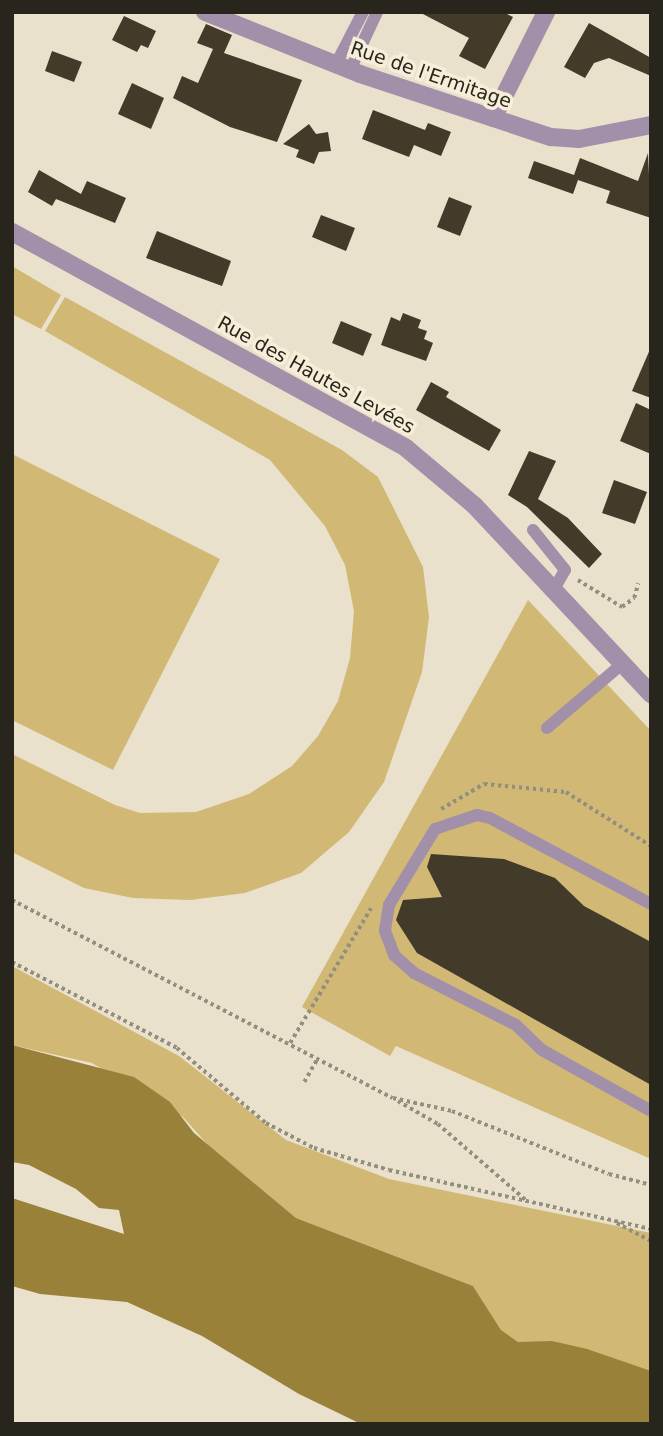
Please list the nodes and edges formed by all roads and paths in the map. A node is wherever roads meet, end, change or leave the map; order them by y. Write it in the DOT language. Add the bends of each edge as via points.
graph roads {
  1 [pos="205,12"];
  2 [pos="363,12"];
  3 [pos="377,12"];
  4 [pos="547,12"];
  5 [pos="343,67"];
  6 [pos="493,118"];
  7 [pos="651,125"];
  8 [pos="12,232"];
  9 [pos="533,530"];
  10 [pos="565,570"];
  11 [pos="638,584"];
  12 [pos="554,590"];
  13 [pos="622,664"];
  14 [pos="651,694"];
  15 [pos="547,728"];
  16 [pos="433,814"];
  17 [pos="651,846"];
  18 [pos="12,900"];
  19 [pos="373,903"];
  20 [pos="651,904"];
  21 [pos="12,962"];
  22 [pos="289,1043"];
  23 [pos="318,1058"];
  24 [pos="304,1082"];
  25 [pos="393,1098"];
  26 [pos="651,1111"];
  27 [pos="651,1185"];
  28 [pos="529,1203"];
  29 [pos="612,1221"];
  30 [pos="651,1229"];
  31 [pos="651,1241"];
  1 -- 5 [label="street, Rue de l'Ermitage"];
  2 -- 5 [label="lane"];
  3 -- 5 [label="lane"];
  4 -- 6 [label="street"];
  5 -- 6 [label="street, Rue de l'Ermitage"];
  6 -- 7 [label="street, Rue de l'Ermitage" via="551,137 579,139"];
  8 -- 12 [label="street, Rue des Hautes Levées" via="406,448 475,506"];
  9 -- 10 [label="lane"];
  10 -- 11 [label="path" via="622,607 634,598"];
  10 -- 12 [label="lane"];
  12 -- 13 [label="street, Rue des Hautes Levées"];
  13 -- 14 [label="street, Rue des Hautes Levées"];
  13 -- 15 [label="lane"];
  16 -- 17 [label="path" via="484,785 566,792"];
  18 -- 22 [label="path"];
  19 -- 22 [label="path"];
  20 -- 26 [label="lane" via="477,815 435,829 385,918 394,955 414,974 516,1025 542,1050"];
  21 -- 28 [label="path" via="177,1048 266,1122 314,1148"];
  22 -- 23 [label="path"];
  23 -- 24 [label="path"];
  23 -- 25 [label="path"];
  25 -- 27 [label="path" via="452,1111 609,1174"];
  25 -- 28 [label="path" via="438,1124"];
  28 -- 29 [label="path"];
  29 -- 30 [label="path"];
  29 -- 31 [label="path"];
}
